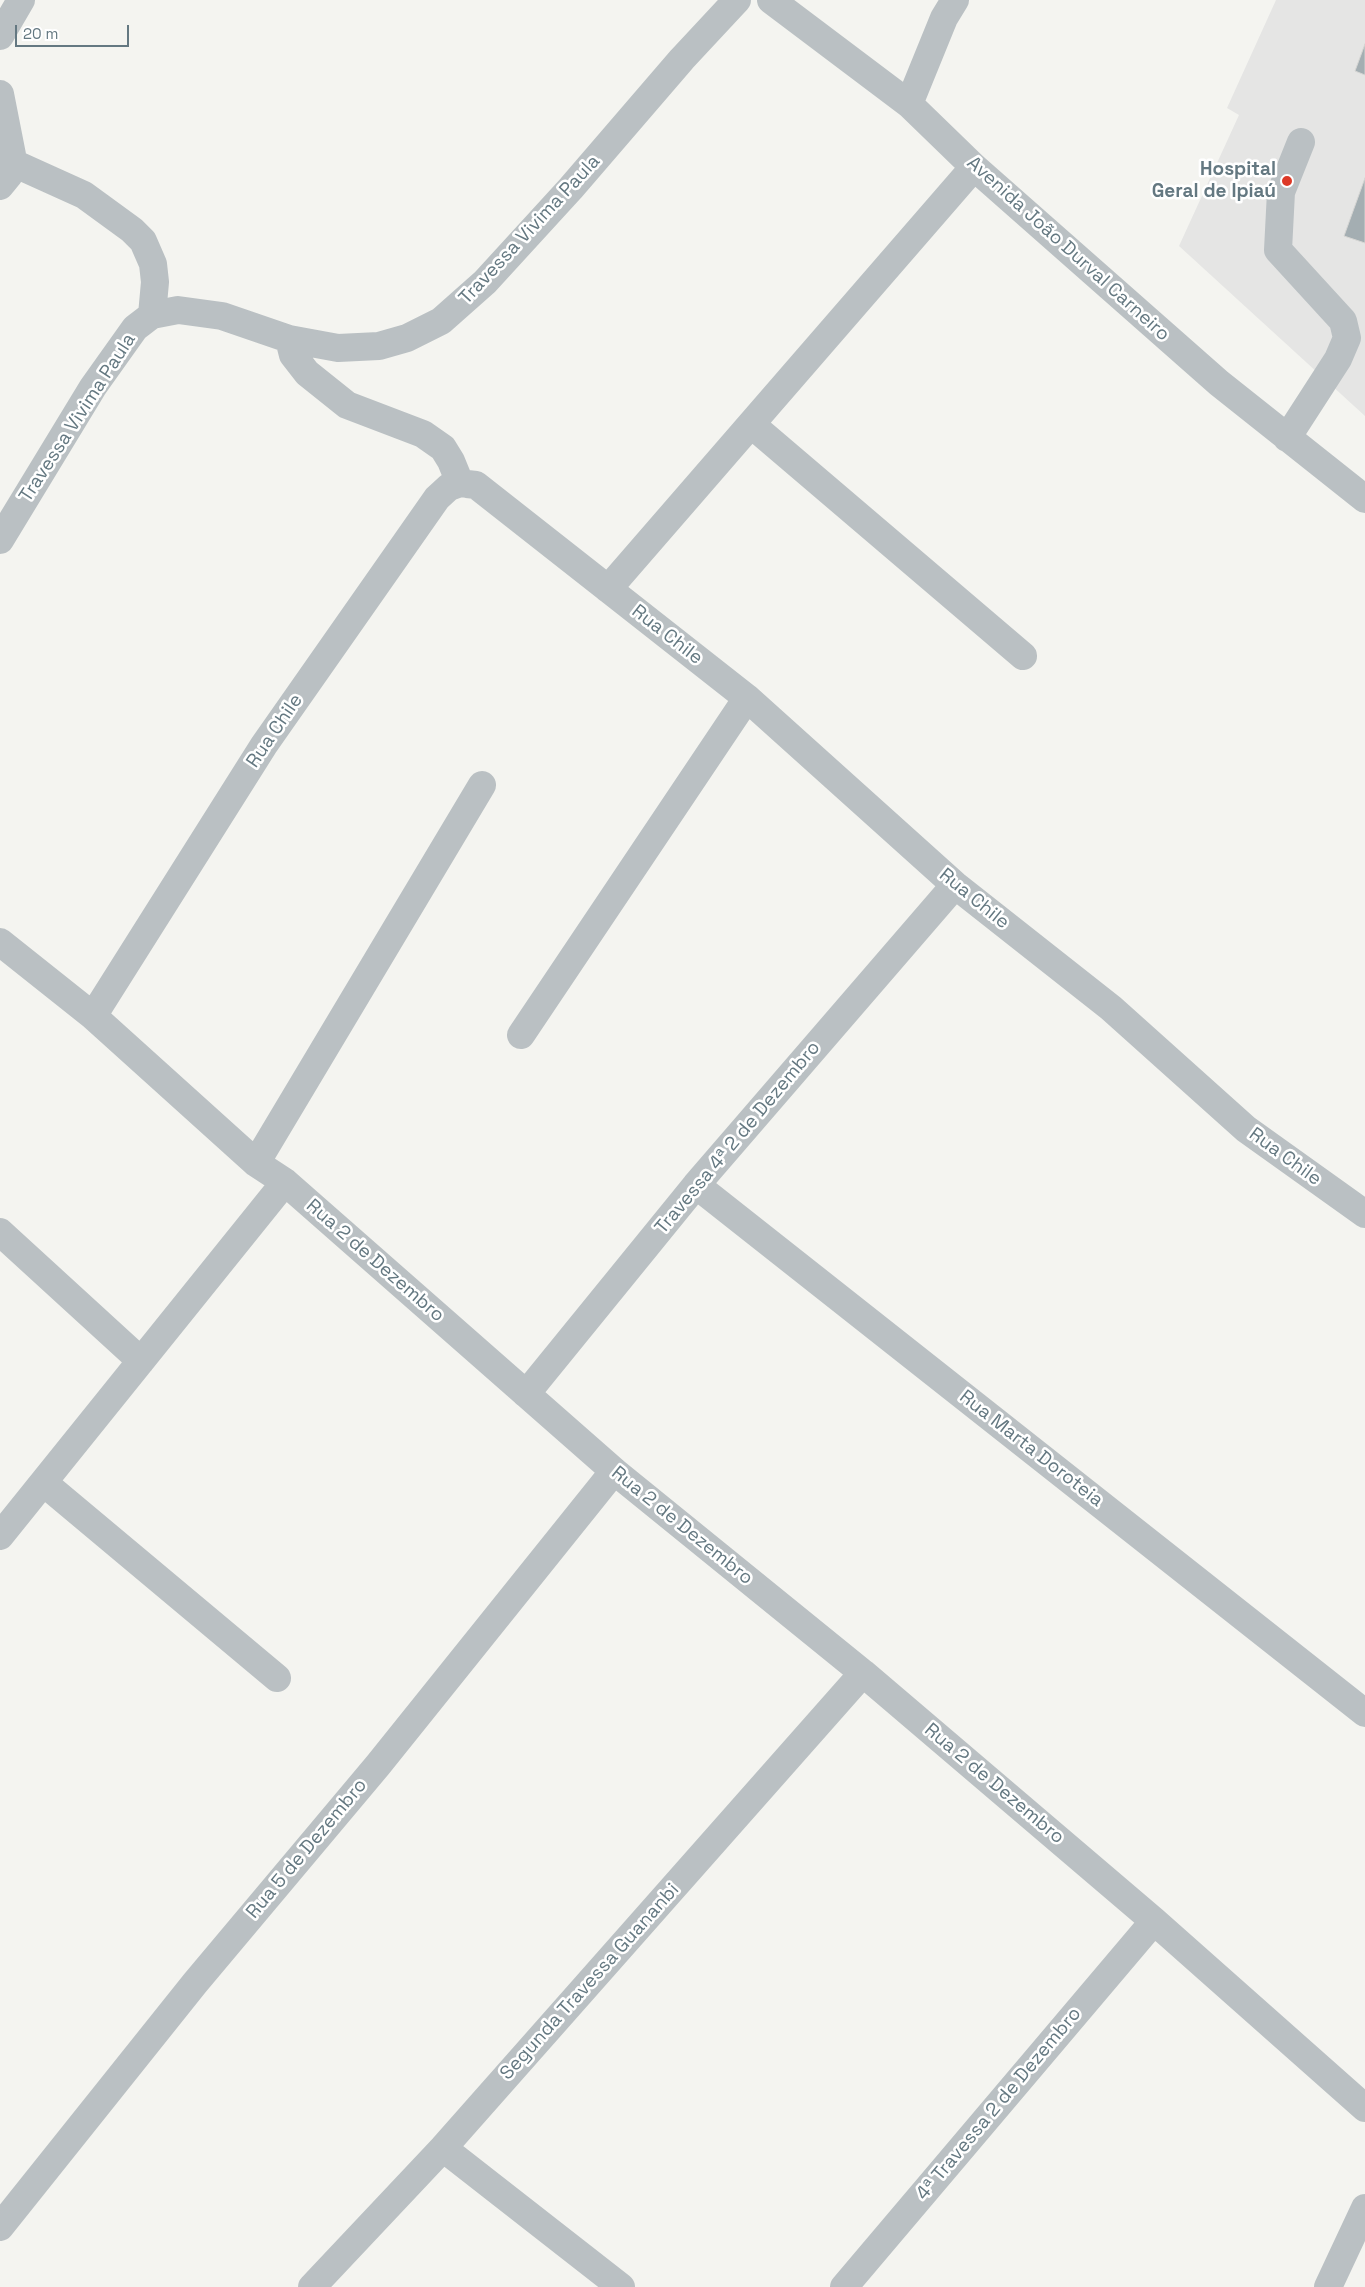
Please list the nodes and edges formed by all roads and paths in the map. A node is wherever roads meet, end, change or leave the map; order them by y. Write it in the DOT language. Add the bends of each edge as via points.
graph roads {
  1 [pos="21,0"];
  2 [pos="737,0"];
  3 [pos="770,0"];
  4 [pos="955,0"];
  5 [pos="0,36"];
  6 [pos="0,94"];
  7 [pos="909,104"];
  8 [pos="1301,142"];
  9 [pos="974,167"];
  10 [pos="5,174"];
  11 [pos="152,315"];
  12 [pos="289,339"];
  13 [pos="752,425"];
  14 [pos="1287,438"];
  15 [pos="460,483"];
  16 [pos="1365,498"];
  17 [pos="0,540"];
  18 [pos="608,589"];
  19 [pos="1022,656"];
  20 [pos="747,698"];
  21 [pos="482,785"];
  22 [pos="955,886"];
  23 [pos="0,942"];
  24 [pos="93,1016"];
  25 [pos="521,1035"];
  26 [pos="256,1163"];
  27 [pos="285,1182"];
  28 [pos="696,1186"];
  29 [pos="1365,1214"];
  30 [pos="0,1232"];
  31 [pos="141,1361"];
  32 [pos="526,1394"];
  33 [pos="614,1471"];
  34 [pos="44,1484"];
  35 [pos="0,1536"];
  36 [pos="863,1673"];
  37 [pos="277,1678"];
  38 [pos="1365,1713"];
  39 [pos="1154,1921"];
  40 [pos="1365,2108"];
  41 [pos="443,2148"];
  42 [pos="1365,2208"];
  43 [pos="0,2227"];
  44 [pos="312,2287"];
  45 [pos="621,2287"];
  46 [pos="844,2287"];
  47 [pos="1328,2287"];
  1 -- 5 [label="street"];
  2 -- 12 [label="street, Travessa Vivima Paula" via="512,254 441,321 407,338 379,346 338,348"];
  3 -- 7 [label="street, Avenida João Durval Carneiro"];
  4 -- 7 [label="street" via="944,18"];
  6 -- 10 [label="street" via="12,155"];
  7 -- 9 [label="street, Avenida João Durval Carneiro"];
  8 -- 14 [label="street" via="1280,192 1278,250 1342,321 1347,338 1338,358"];
  9 -- 13 [label="street"];
  9 -- 14 [label="street, Avenida João Durval Carneiro" via="1219,383"];
  10 -- 11 [label="street" via="84,195 132,230 143,241 153,264"];
  11 -- 12 [label="street, Travessa Vivima Paula" via="178,310 222,316"];
  11 -- 17 [label="street, Travessa Vivima Paula" via="135,328 93,386"];
  12 -- 15 [label="street" via="293,355 307,373 347,405 423,434 443,448"];
  13 -- 18 [label="street"];
  13 -- 19 [label="street"];
  14 -- 16 [label="street, Avenida João Durval Carneiro"];
  15 -- 18 [label="street, Rua Chile" via="476,485"];
  15 -- 24 [label="street, Rua Chile" via="449,487 437,498 264,745"];
  18 -- 20 [label="street, Rua Chile"];
  20 -- 22 [label="street, Rua Chile"];
  20 -- 25 [label="street"];
  21 -- 26 [label="street"];
  22 -- 28 [label="street, Travessa 4ª 2 de Dezembro"];
  22 -- 29 [label="street, Rua Chile" via="1111,1008 1246,1129"];
  23 -- 24 [label="street, Rua 2 de Dezembro"];
  24 -- 26 [label="street, Rua 2 de Dezembro"];
  26 -- 27 [label="street, Rua 2 de Dezembro"];
  27 -- 31 [label="street"];
  27 -- 32 [label="street, Rua 2 de Dezembro"];
  28 -- 32 [label="street, Travessa 4ª 2 de Dezembro"];
  28 -- 38 [label="street, Rua Marta Doroteia"];
  30 -- 31 [label="street"];
  31 -- 34 [label="street"];
  32 -- 33 [label="street, Rua 2 de Dezembro"];
  33 -- 36 [label="street, Rua 2 de Dezembro"];
  33 -- 43 [label="street, Rua 5 de Dezembro"];
  34 -- 35 [label="street"];
  34 -- 37 [label="street"];
  36 -- 39 [label="street, Rua 2 de Dezembro"];
  36 -- 41 [label="street, Segunda Travessa Guananbi"];
  39 -- 40 [label="street, Rua 2 de Dezembro"];
  39 -- 46 [label="street, 4ª Travessa 2 de Dezembro"];
  41 -- 44 [label="street, Segunda Travessa Guananbi"];
  41 -- 45 [label="street"];
  42 -- 47 [label="street"];
}
